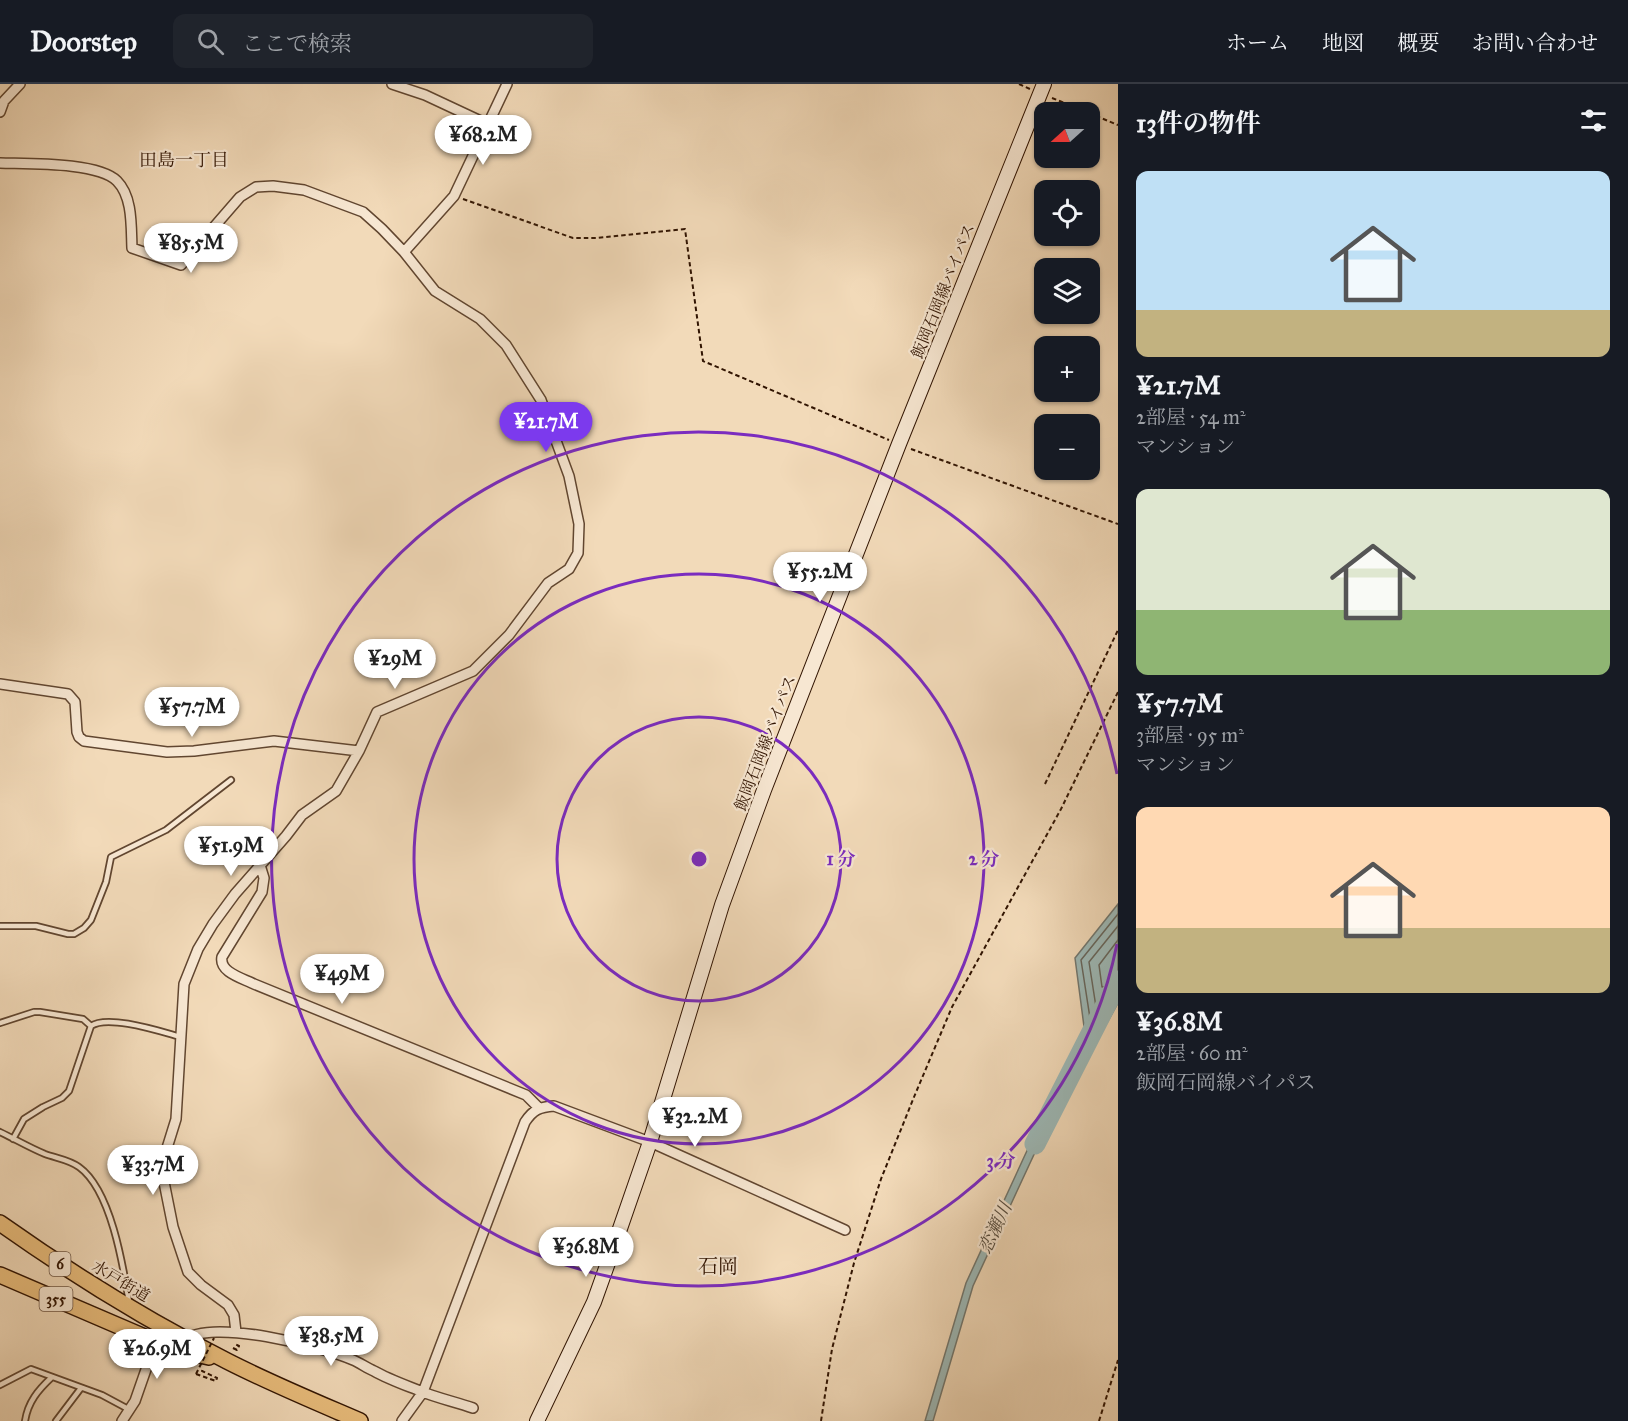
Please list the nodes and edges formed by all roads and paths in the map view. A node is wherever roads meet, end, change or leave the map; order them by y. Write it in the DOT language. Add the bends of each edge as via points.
graph roads {
  1 [pos="20,84"];
  2 [pos="392,84"];
  3 [pos="507,84"];
  4 [pos="1042,89"];
  5 [pos="1067,102"];
  6 [pos="0,112"];
  7 [pos="1100,118"];
  8 [pos="487,124"];
  9 [pos="1118,125"];
  10 [pos="0,163"];
  11 [pos="454,196"];
  12 [pos="404,252"];
  13 [pos="898,444"];
  14 [pos="1118,524"];
  15 [pos="1118,630"];
  16 [pos="0,684"];
  17 [pos="1118,692"];
  18 [pos="359,751"];
  19 [pos="231,780"];
  20 [pos="1045,784"];
  21 [pos="260,865"];
  22 [pos="0,926"];
  23 [pos="0,1023"];
  24 [pos="91,1026"];
  25 [pos="181,1037"];
  26 [pos="539,1108"];
  27 [pos="0,1132"];
  28 [pos="13,1138"];
  29 [pos="650,1142"];
  30 [pos="0,1223"];
  31 [pos="845,1230"];
  32 [pos="0,1275"];
  33 [pos="129,1307"];
  34 [pos="155,1322"];
  35 [pos="135,1332"];
  36 [pos="236,1332"];
  37 [pos="214,1338"];
  38 [pos="156,1342"];
  39 [pos="182,1345"];
  40 [pos="1118,1360"];
  41 [pos="204,1367"];
  42 [pos="52,1377"];
  43 [pos="0,1385"];
  44 [pos="81,1388"];
  45 [pos="423,1392"];
  46 [pos="473,1408"];
  47 [pos="130,1410"];
  48 [pos="25,1421"];
  49 [pos="56,1421"];
  50 [pos="122,1421"];
  51 [pos="360,1421"];
  52 [pos="402,1421"];
  53 [pos="537,1421"];
  54 [pos="821,1421"];
  55 [pos="1099,1421"];
  1 -- 6 [label="street" via="4,101"];
  2 -- 8 [label="street"];
  3 -- 8 [label="street"];
  4 -- 5 [label="path"];
  4 -- 13 [label="main road, 飯岡石岡線バイパス"];
  7 -- 9 [label="path"];
  8 -- 11 [label="street"];
  10 -- 12 [label="street" via="104,172 117,181 125,194 132,248 181,265 240,197 256,188 273,186 304,190 363,212"];
  11 -- 12 [label="street"];
  11 -- 13 [label="path" via="573,238 686,229 703,361"];
  12 -- 18 [label="street" via="435,291 480,319 506,345 541,400 569,476 579,524 578,553 568,569 548,583 509,635 473,671 377,712"];
  13 -- 14 [label="path"];
  13 -- 29 [label="main road, 飯岡石岡線バイパス" via="722,905"];
  15 -- 20 [label="path"];
  16 -- 18 [label="street" via="68,694 75,702 77,732 84,741 166,752 274,741"];
  17 -- 54 [label="path" via="1061,809 952,1007 910,1107 854,1263 832,1349"];
  18 -- 21 [label="street" via="336,791 302,815"];
  19 -- 22 [label="lane" via="166,830 111,856 106,882 84,928 68,934 36,926"];
  21 -- 25 [label="street" via="213,924 192,961 184,984"];
  21 -- 26 [label="street" via="264,878 262,892 222,957 224,968 254,984 526,1095"];
  23 -- 24 [label="lane" via="40,1012 83,1019"];
  24 -- 25 [label="lane" via="98,1022 116,1023"];
  24 -- 28 [label="lane" via="69,1091 24,1119"];
  25 -- 36 [label="street" via="176,1119 167,1148 164,1182 188,1272 228,1305"];
  26 -- 29 [label="street" via="554,1106"];
  26 -- 45 [label="street" via="525,1122"];
  27 -- 28 [label="lane"];
  28 -- 33 [label="lane" via="78,1167 92,1178 101,1192 122,1258"];
  29 -- 31 [label="street"];
  29 -- 53 [label="main road, 飯岡石岡線バイパス" via="594,1302"];
  30 -- 33 [label="highway, 水戸街道 / 6"];
  32 -- 35 [label="highway, 355"];
  33 -- 34 [label="highway, 水戸街道 / 6"];
  34 -- 35 [label="highway"];
  34 -- 38 [label="street"];
  34 -- 39 [label="highway, 水戸街道 / 6"];
  35 -- 38 [label="highway, 355"];
  36 -- 39 [label="street" via="197,1333"];
  36 -- 45 [label="street" via="322,1349"];
  37 -- 41 [label="path, bridge" via="196,1374 216,1381 217,1378 202,1371"];
  38 -- 39 [label="highway, 355"];
  38 -- 47 [label="street"];
  39 -- 51 [label="highway, 水戸街道 / 6"];
  40 -- 55 [label="path"];
  42 -- 43 [label="lane" via="31,1369"];
  42 -- 44 [label="lane"];
  42 -- 48 [label="lane" via="37,1391"];
  44 -- 47 [label="lane"];
  44 -- 49 [label="lane"];
  45 -- 46 [label="street"];
  45 -- 52 [label="street"];
  47 -- 50 [label="street"];
}
